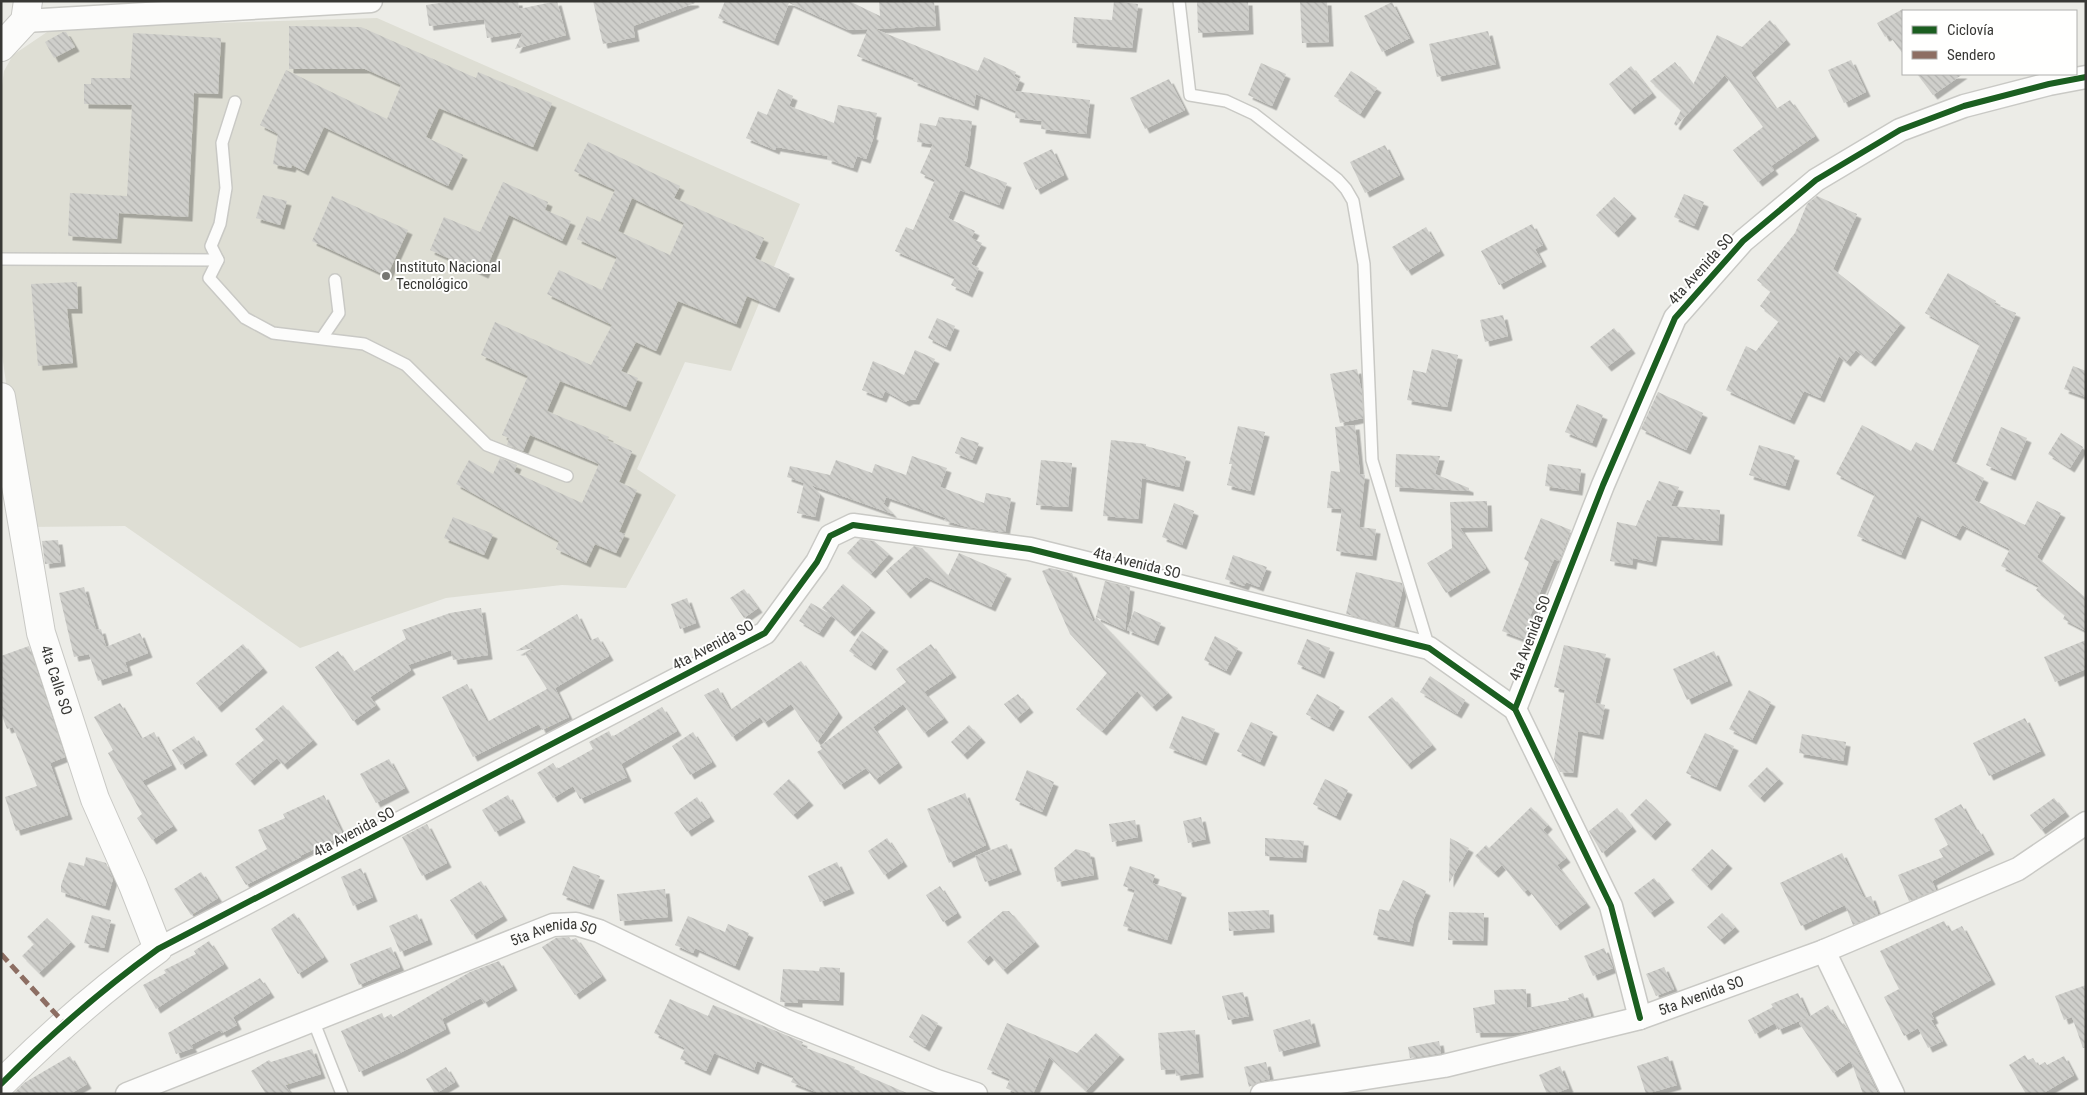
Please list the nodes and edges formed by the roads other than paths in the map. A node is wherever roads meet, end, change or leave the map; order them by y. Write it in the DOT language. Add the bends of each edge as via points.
graph roads {
  1 [pos="371,1"];
  2 [pos="1179,1"];
  3 [pos="27,11"];
  4 [pos="1,47"];
  5 [pos="2086,77"];
  6 [pos="236,102"];
  7 [pos="1,259"];
  8 [pos="218,260"];
  9 [pos="335,280"];
  10 [pos="322,338"];
  11 [pos="1,396"];
  12 [pos="567,476"];
  13 [pos="1429,648"];
  14 [pos="1515,709"];
  15 [pos="2086,824"];
  16 [pos="158,949"];
  17 [pos="1824,951"];
  18 [pos="1640,1018"];
  19 [pos="314,1020"];
  20 [pos="1,1084"];
  21 [pos="127,1094"];
  22 [pos="342,1094"];
  23 [pos="976,1094"];
  24 [pos="1262,1094"];
  25 [pos="1893,1094"];
  1 -- 3 [label="street"];
  2 -- 13 [label="lane" via="1190,95 1226,101 1254,114 1336,179 1353,201 1364,264 1372,460"];
  3 -- 4 [label="street"];
  5 -- 14 [label="street, 4ta Avenida SO" via="1964,106 1900,130 1816,180 1743,241 1675,318 1603,485"];
  6 -- 8 [label="lane" via="222,143 226,188 220,224 211,246"];
  7 -- 8 [label="lane"];
  8 -- 10 [label="lane" via="209,278 245,318 273,333"];
  9 -- 10 [label="lane" via="339,313"];
  10 -- 12 [label="lane" via="364,344 406,365 487,445"];
  11 -- 16 [label="street, 4ta Calle SO" via="41,634 95,799"];
  13 -- 14 [label="street, 4ta Avenida SO"];
  13 -- 16 [label="street, 4ta Avenida SO" via="1030,549 853,525 830,536 817,562 765,633"];
  14 -- 18 [label="street" via="1611,906"];
  15 -- 17 [label="street, 5ta Avenida SO" via="2018,869"];
  16 -- 20 [label="street, 4ta Avenida SO" via="112,982 64,1023"];
  17 -- 18 [label="street, 5ta Avenida SO"];
  17 -- 25 [label="street"];
  18 -- 24 [label="street, 5ta Avenida SO" via="1444,1066"];
  19 -- 21 [label="street, 5ta Avenida SO"];
  19 -- 22 [label="lane"];
  19 -- 23 [label="street, 5ta Avenida SO" via="554,925 576,924 784,1020"];
}
